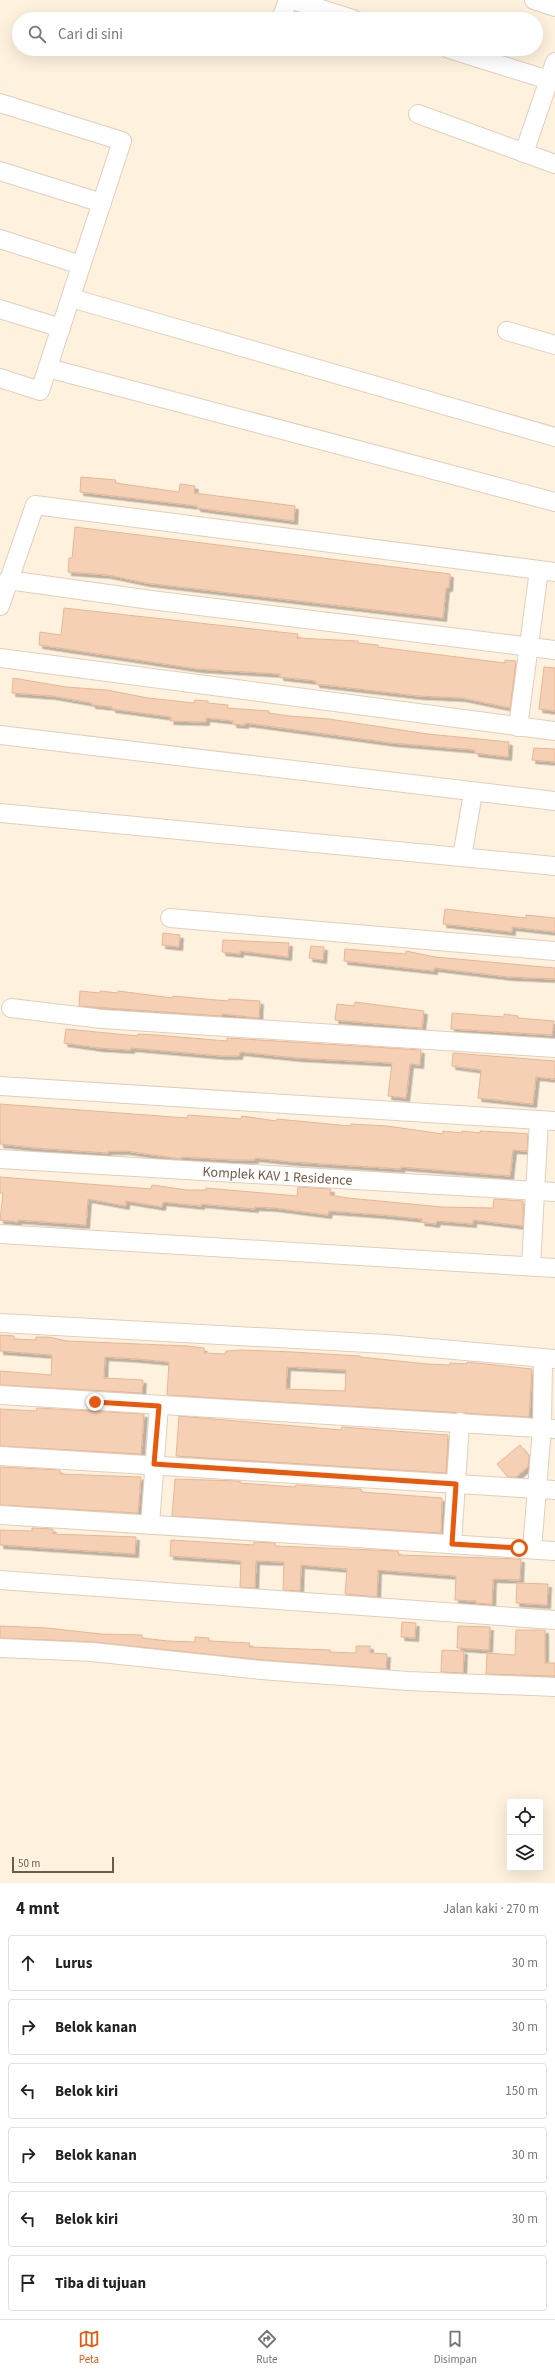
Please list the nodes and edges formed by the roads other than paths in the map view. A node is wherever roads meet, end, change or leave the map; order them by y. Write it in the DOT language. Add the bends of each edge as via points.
graph roads {
  1 [pos="288,0"];
  2 [pos="292,0"];
  3 [pos="534,0"];
  4 [pos="555,7"];
  5 [pos="284,12"];
  6 [pos="331,12"];
  7 [pos="472,56"];
  8 [pos="555,62"];
  9 [pos="552,81"];
  10 [pos="0,103"];
  11 [pos="418,114"];
  12 [pos="524,153"];
  13 [pos="555,164"];
  14 [pos="0,170"];
  15 [pos="102,203"];
  16 [pos="0,239"];
  17 [pos="81,264"];
  18 [pos="71,298"];
  19 [pos="0,309"];
  20 [pos="61,328"];
  21 [pos="507,331"];
  22 [pos="555,345"];
  23 [pos="48,368"];
  24 [pos="0,378"];
  25 [pos="555,437"];
  26 [pos="555,502"];
  27 [pos="547,571"];
  28 [pos="8,580"];
  29 [pos="0,606"];
  30 [pos="528,646"];
  31 [pos="555,650"];
  32 [pos="0,658"];
  33 [pos="518,727"];
  34 [pos="555,731"];
  35 [pos="0,735"];
  36 [pos="474,793"];
  37 [pos="555,802"];
  38 [pos="0,813"];
  39 [pos="462,857"];
  40 [pos="555,866"];
  41 [pos="170,918"];
  42 [pos="555,951"];
  43 [pos="11,1008"];
  44 [pos="555,1048"];
  45 [pos="0,1086"];
  46 [pos="547,1121"];
  47 [pos="0,1159"];
  48 [pos="535,1190"];
  49 [pos="555,1192"];
  50 [pos="0,1234"];
  51 [pos="531,1266"];
  52 [pos="555,1268"];
  53 [pos="0,1324"];
  54 [pos="549,1359"];
  55 [pos="0,1395"];
  56 [pos="159,1406"];
  57 [pos="460,1422"];
  58 [pos="548,1429"];
  59 [pos="0,1456"];
  60 [pos="154,1464"];
  61 [pos="456,1484"];
  62 [pos="537,1489"];
  63 [pos="555,1490"];
  64 [pos="0,1515"];
  65 [pos="150,1526"];
  66 [pos="452,1544"];
  67 [pos="532,1549"];
  68 [pos="555,1551"];
  69 [pos="0,1580"];
  70 [pos="555,1620"];
  71 [pos="0,1648"];
  72 [pos="555,1687"];
  1 -- 5 [label="street"];
  2 -- 6 [label="street"];
  3 -- 4 [label="street"];
  7 -- 9 [label="street"];
  8 -- 9 [label="street"];
  9 -- 12 [label="street"];
  10 -- 15 [label="street" via="122,141"];
  11 -- 12 [label="street"];
  12 -- 13 [label="street"];
  14 -- 15 [label="street"];
  15 -- 17 [label="street"];
  16 -- 17 [label="street"];
  17 -- 18 [label="street"];
  18 -- 20 [label="street"];
  18 -- 25 [label="street"];
  19 -- 20 [label="street"];
  20 -- 23 [label="street"];
  21 -- 22 [label="street"];
  23 -- 24 [label="street" via="40,391"];
  23 -- 26 [label="street"];
  27 -- 28 [label="street" via="35,505"];
  27 -- 30 [label="street"];
  28 -- 29 [label="street"];
  28 -- 30 [label="street"];
  30 -- 31 [label="street"];
  30 -- 33 [label="street"];
  32 -- 33 [label="street"];
  33 -- 34 [label="street"];
  35 -- 36 [label="street" via="189,756"];
  36 -- 37 [label="street"];
  36 -- 39 [label="street"];
  38 -- 39 [label="street"];
  39 -- 40 [label="street"];
  41 -- 42 [label="street"];
  43 -- 44 [label="street" via="102,1019"];
  45 -- 46 [label="street"];
  46 -- 48 [label="street"];
  47 -- 48 [label="street, Komplek KAV 1 Residence"];
  48 -- 49 [label="street, Komplek KAV 1 Residence"];
  48 -- 51 [label="street"];
  50 -- 51 [label="street"];
  51 -- 52 [label="street"];
  53 -- 54 [label="street" via="386,1344"];
  54 -- 58 [label="street"];
  55 -- 56 [label="street"];
  56 -- 57 [label="street"];
  56 -- 60 [label="street"];
  57 -- 58 [label="street"];
  57 -- 61 [label="street"];
  58 -- 62 [label="street"];
  59 -- 60 [label="street"];
  60 -- 61 [label="street"];
  60 -- 65 [label="street"];
  61 -- 62 [label="street"];
  61 -- 66 [label="street"];
  62 -- 63 [label="street"];
  62 -- 67 [label="street"];
  64 -- 65 [label="street"];
  65 -- 66 [label="street"];
  66 -- 67 [label="street"];
  67 -- 68 [label="street"];
  69 -- 70 [label="street"];
  71 -- 72 [label="street" via="92,1652 260,1670 408,1681"];
}
